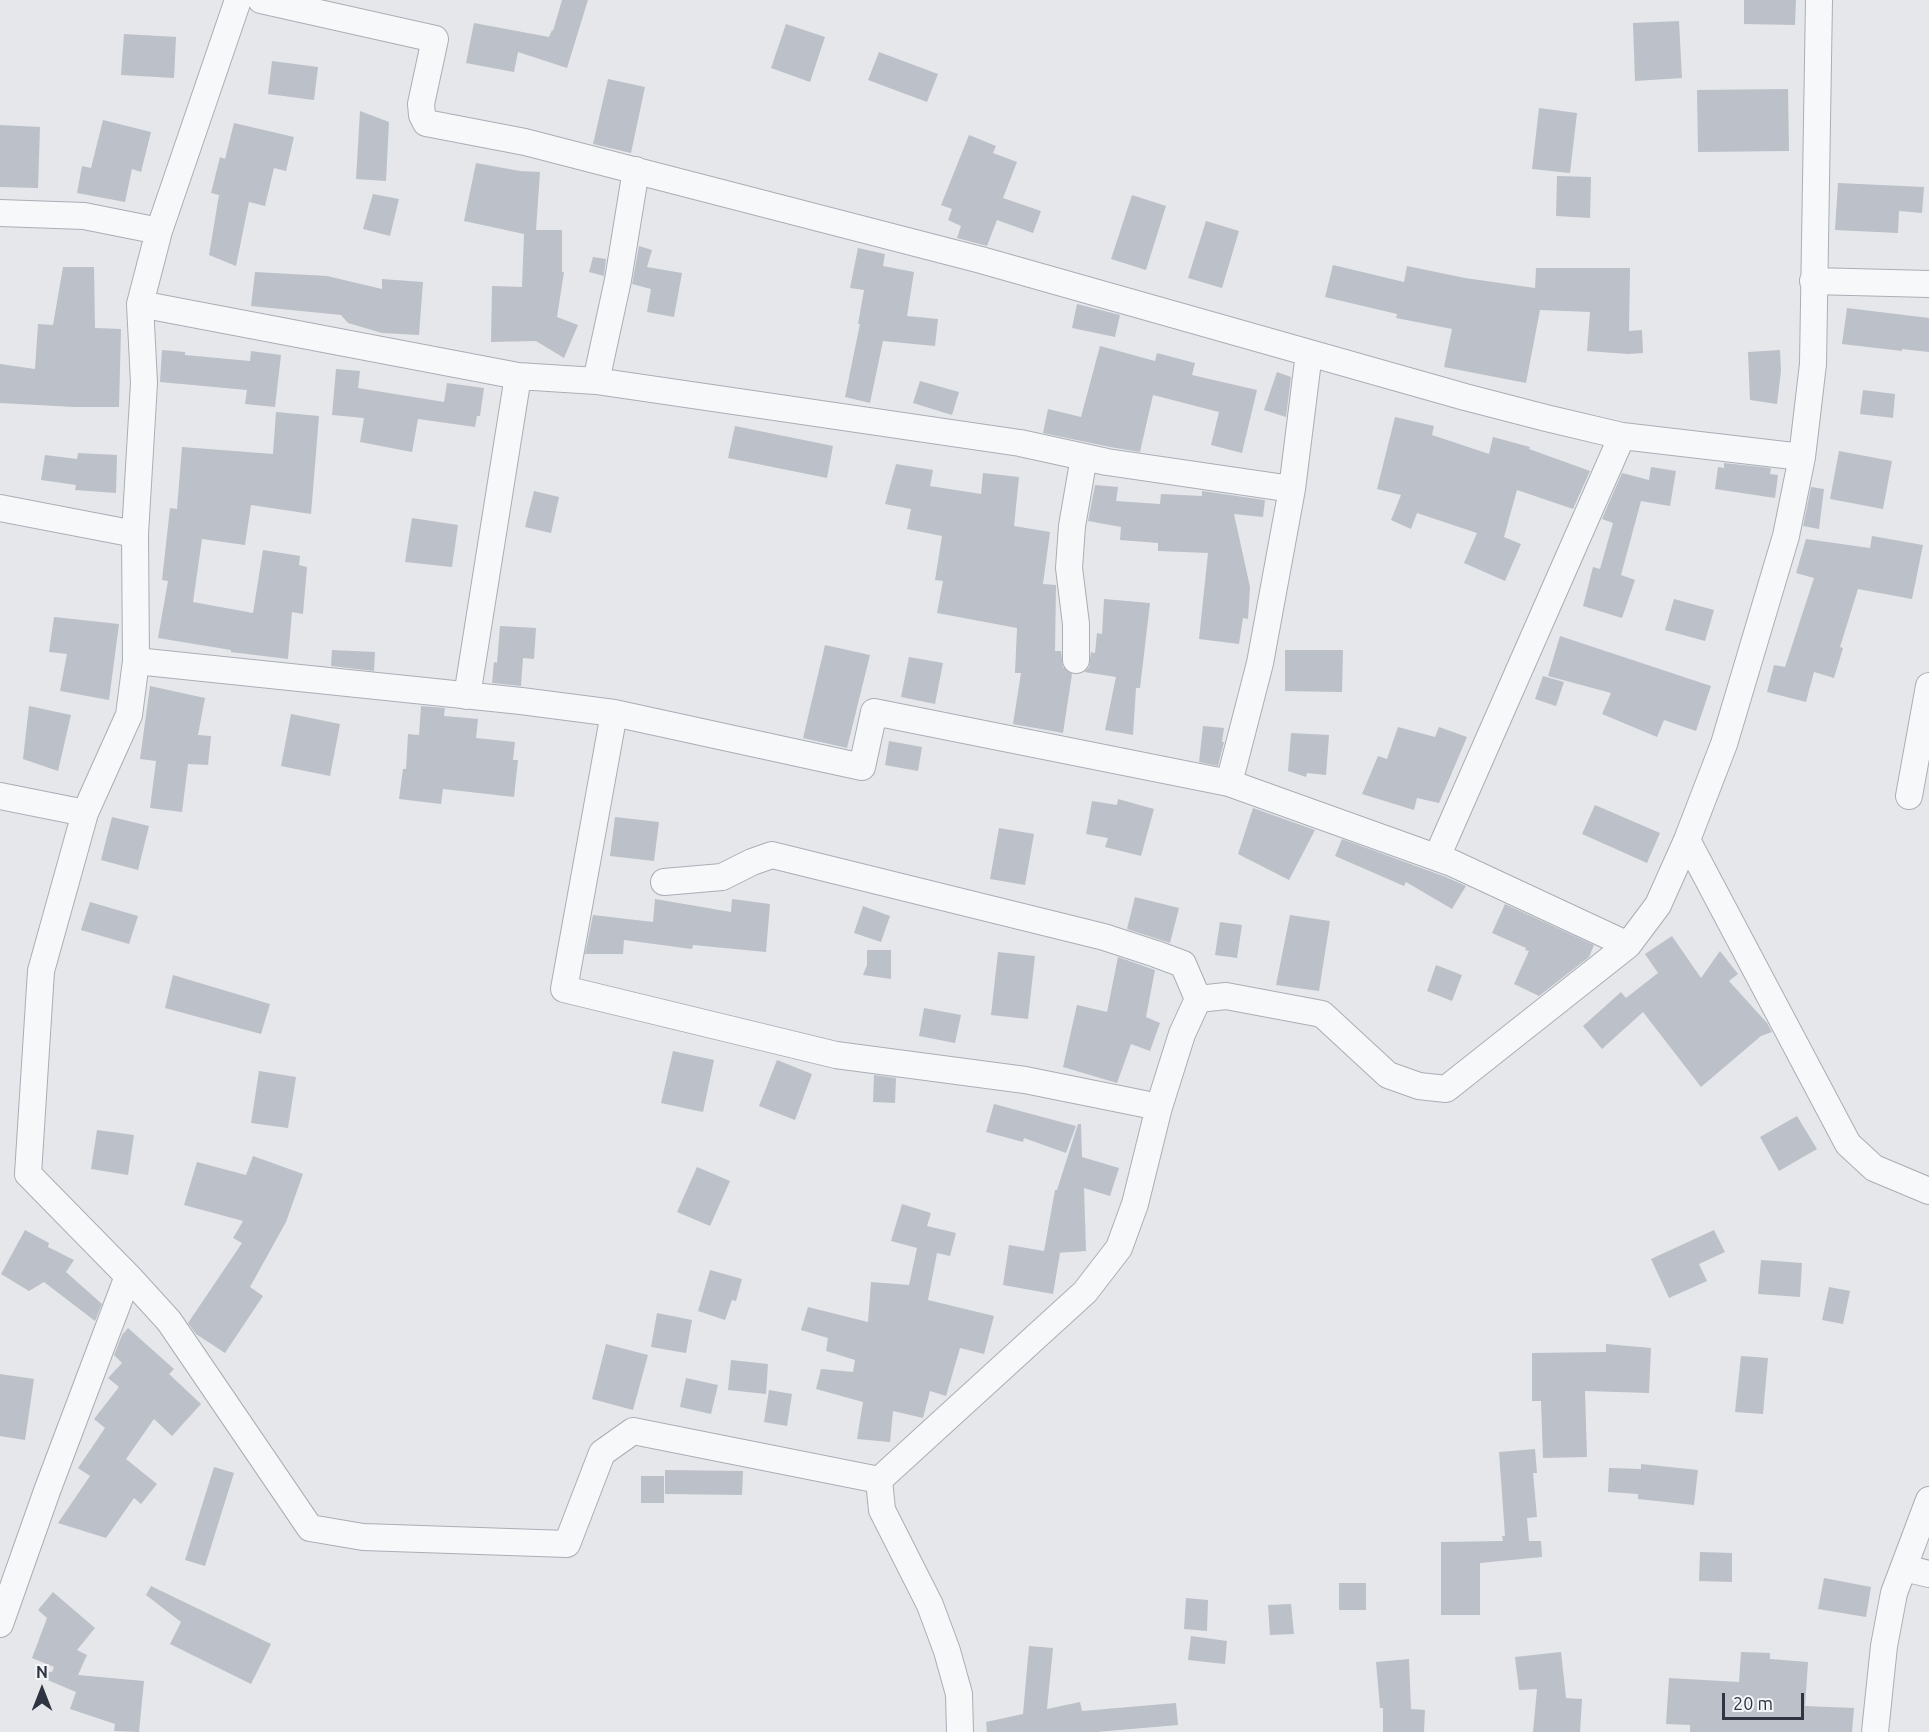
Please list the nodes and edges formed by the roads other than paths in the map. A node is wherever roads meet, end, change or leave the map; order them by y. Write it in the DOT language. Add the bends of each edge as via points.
graph roads {
  1 [pos="238,0"];
  2 [pos="261,0"];
  3 [pos="1819,0"];
  4 [pos="636,170"];
  5 [pos="0,213"];
  6 [pos="159,231"];
  7 [pos="1813,281"];
  8 [pos="1929,284"];
  9 [pos="140,304"];
  10 [pos="1309,353"];
  11 [pos="518,376"];
  12 [pos="596,381"];
  13 [pos="1622,436"];
  14 [pos="1084,457"];
  15 [pos="1802,457"];
  16 [pos="1292,489"];
  17 [pos="0,508"];
  18 [pos="135,534"];
  19 [pos="1076,660"];
  20 [pos="136,661"];
  21 [pos="1929,686"];
  22 [pos="467,696"];
  23 [pos="614,713"];
  24 [pos="1229,783"];
  25 [pos="0,796"];
  26 [pos="1909,796"];
  27 [pos="85,813"];
  28 [pos="1687,840"];
  29 [pos="1437,857"];
  30 [pos="664,882"];
  31 [pos="1628,945"];
  32 [pos="1198,999"];
  33 [pos="1159,1107"];
  34 [pos="1929,1191"];
  35 [pos="128,1276"];
  36 [pos="879,1480"];
  37 [pos="1929,1500"];
  38 [pos="1904,1568"];
  39 [pos="1929,1574"];
  40 [pos="0,1624"];
  41 [pos="960,1732"];
  42 [pos="1875,1732"];
  1 -- 6 [label="street"];
  2 -- 4 [label="street" via="435,39 421,104 426,123 525,142"];
  3 -- 7 [label="street"];
  4 -- 10 [label="street" via="981,260"];
  4 -- 12 [label="street"];
  5 -- 6 [label="street" via="84,216"];
  6 -- 9 [label="street"];
  7 -- 8 [label="street"];
  7 -- 15 [label="street" via="1813,364"];
  9 -- 11 [label="street"];
  9 -- 18 [label="street" via="144,383"];
  10 -- 13 [label="street"];
  10 -- 16 [label="street"];
  11 -- 12 [label="street"];
  11 -- 22 [label="street"];
  12 -- 14 [label="street" via="1020,443"];
  13 -- 15 [label="street"];
  13 -- 29 [label="street"];
  14 -- 16 [label="street"];
  14 -- 19 [label="street" via="1069,568"];
  15 -- 28 [label="street" via="1786,536 1752,653 1724,744"];
  16 -- 24 [label="street" via="1260,663"];
  17 -- 18 [label="street"];
  18 -- 20 [label="street"];
  20 -- 22 [label="street"];
  20 -- 27 [label="street" via="129,715"];
  21 -- 26 [label="street"];
  22 -- 23 [label="street"];
  23 -- 24 [label="street" via="862,767 874,712"];
  23 -- 33 [label="street" via="564,989 836,1055 1025,1080"];
  24 -- 29 [label="street"];
  25 -- 27 [label="street"];
  27 -- 35 [label="street" via="41,971 28,1174"];
  28 -- 31 [label="street" via="1658,905"];
  28 -- 34 [label="street" via="1848,1144 1874,1168"];
  29 -- 31 [label="street"];
  30 -- 32 [label="street" via="722,877 772,855 1104,937 1156,954 1183,964"];
  31 -- 32 [label="street" via="1446,1089 1388,1076 1322,1014 1226,996"];
  32 -- 33 [label="street" via="1182,1034"];
  33 -- 36 [label="street" via="1136,1204 1119,1248 1085,1292"];
  35 -- 36 [label="street" via="169,1321 310,1528 363,1536 567,1544 602,1453 633,1431"];
  35 -- 40 [label="street"];
  36 -- 41 [label="street" via="882,1510 930,1605 947,1651 959,1694"];
  37 -- 38 [label="street"];
  38 -- 39 [label="street"];
  38 -- 42 [label="street" via="1894,1593 1884,1646"];
}
